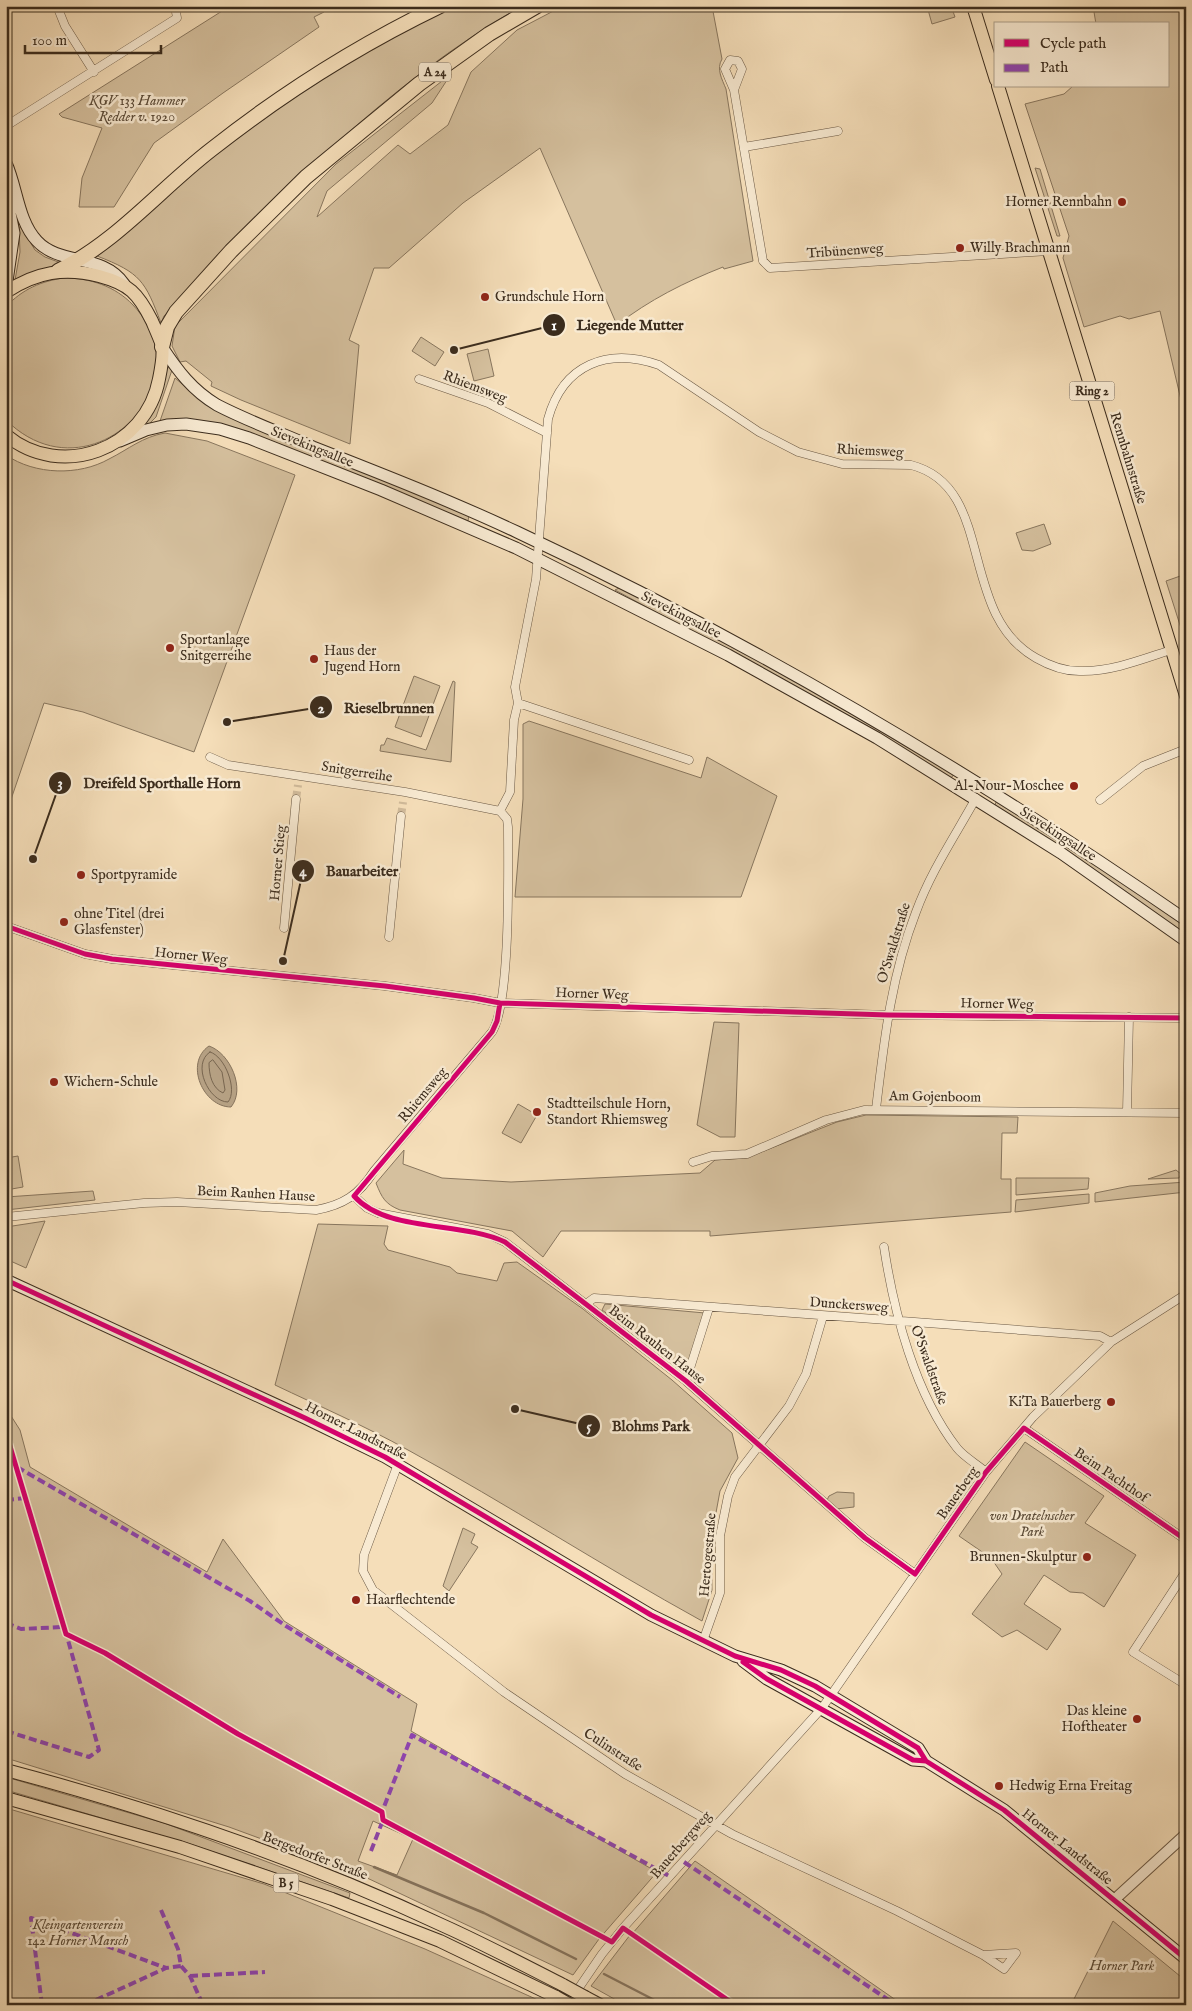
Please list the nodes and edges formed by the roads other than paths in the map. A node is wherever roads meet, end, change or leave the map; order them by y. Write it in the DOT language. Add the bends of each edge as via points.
graph roads {
  1 [pos="58,6"];
  2 [pos="174,6"];
  3 [pos="440,6"];
  4 [pos="537,6"];
  5 [pos="973,6"];
  6 [pos="94,72"];
  7 [pos="994,74"];
  8 [pos="999,88"];
  9 [pos="734,90"];
  10 [pos="6,126"];
  11 [pos="838,131"];
  12 [pos="744,147"];
  13 [pos="6,163"];
  14 [pos="7,198"];
  15 [pos="1049,251"];
  16 [pos="81,259"];
  17 [pos="58,271"];
  18 [pos="124,284"];
  19 [pos="6,288"];
  20 [pos="6,292"];
  21 [pos="162,347"];
  22 [pos="419,379"];
  23 [pos="547,433"];
  24 [pos="6,435"];
  25 [pos="120,441"];
  26 [pos="538,542"];
  27 [pos="537,558"];
  28 [pos="1172,650"];
  29 [pos="1186,696"];
  30 [pos="518,703"];
  31 [pos="1186,750"];
  32 [pos="210,757"];
  33 [pos="689,760"];
  34 [pos="299,775"];
  35 [pos="298,785"];
  36 [pos="983,786"];
  37 [pos="405,792"];
  38 [pos="976,798"];
  39 [pos="296,799"];
  40 [pos="1100,800"];
  41 [pos="403,802"];
  42 [pos="500,811"];
  43 [pos="401,816"];
  44 [pos="1186,920"];
  45 [pos="6,926"];
  46 [pos="284,928"];
  47 [pos="389,937"];
  48 [pos="1186,942"];
  49 [pos="500,1003"];
  50 [pos="888,1015"];
  51 [pos="1129,1017"];
  52 [pos="1186,1018"];
  53 [pos="876,1109"];
  54 [pos="1126,1112"];
  55 [pos="1186,1113"];
  56 [pos="693,1162"];
  57 [pos="354,1196"];
  58 [pos="6,1217"];
  59 [pos="884,1247"];
  60 [pos="6,1280"];
  61 [pos="1186,1294"];
  62 [pos="586,1304"];
  63 [pos="709,1308"];
  64 [pos="823,1316"];
  65 [pos="900,1321"];
  66 [pos="1111,1342"];
  67 [pos="686,1381"];
  68 [pos="1024,1428"];
  69 [pos="758,1443"];
  70 [pos="398,1464"];
  71 [pos="986,1472"];
  72 [pos="1186,1540"];
  73 [pos="1186,1571"];
  74 [pos="915,1574"];
  75 [pos="703,1641"];
  76 [pos="735,1656"];
  77 [pos="1186,1685"];
  78 [pos="832,1696"];
  79 [pos="822,1708"];
  80 [pos="926,1761"];
  81 [pos="6,1770"];
  82 [pos="6,1798"];
  83 [pos="716,1825"];
  84 [pos="1186,1834"];
  85 [pos="1114,1900"];
  86 [pos="983,1955"];
  87 [pos="1186,1959"];
  88 [pos="568,2005"];
  89 [pos="600,2005"];
  1 -- 6 [label="street" via="65,26"];
  2 -- 6 [label="street" via="177,18"];
  3 -- 16 [label="highway" via="347,56 261,112 186,171 107,242"];
  4 -- 21 [label="highway, A 24" via="433,73 306,177 230,251 176,312 167,327"];
  5 -- 7 [label="main road"];
  6 -- 10 [label="street"];
  8 -- 15 [label="main road, Rennbahnstraße / Ring 2"];
  9 -- 12 [label="street, Tribünenweg"];
  11 -- 12 [label="street"];
  12 -- 15 [label="street, Tribünenweg" via="763,261 770,268"];
  13 -- 16 [label="main road" via="25,222 34,237 50,251"];
  14 -- 19 [label="main road" via="14,232"];
  15 -- 28 [label="main road, Rennbahnstraße / Ring 2"];
  16 -- 17 [label="highway"];
  16 -- 18 [label="main road" via="108,268"];
  17 -- 18 [label="main road" via="88,273"];
  17 -- 20 [label="main road" via="34,277"];
  18 -- 21 [label="main road, Sievekingsallee" via="147,311"];
  21 -- 25 [label="main road, Sievekingsallee" via="160,376 154,397 139,423"];
  21 -- 26 [label="main road, Sievekingsallee" via="188,384 223,408"];
  22 -- 23 [label="street, Rhiemsweg" via="488,403"];
  23 -- 26 [label="street, Rhiemsweg"];
  23 -- 28 [label="street, Rhiemsweg" via="551,408 559,391 585,366 611,358 642,359 666,368 758,432 798,452 842,464 911,465 940,478 960,504 1000,625 1024,652 1044,663 1068,670 1096,670"];
  24 -- 25 [label="main road, Sievekingsallee" via="33,451 61,457 89,454"];
  25 -- 27 [label="main road, Sievekingsallee" via="167,425 220,429 381,490"];
  26 -- 27 [label="street, Rhiemsweg"];
  26 -- 36 [label="main road, Sievekingsallee" via="755,651"];
  27 -- 30 [label="street, Rhiemsweg" via="515,687"];
  27 -- 38 [label="main road, Sievekingsallee" via="782,684"];
  28 -- 29 [label="main road, Rennbahnstraße / Ring 2"];
  30 -- 33 [label="street"];
  30 -- 42 [label="street, Rhiemsweg" via="510,792"];
  31 -- 40 [label="street" via="1143,766"];
  32 -- 34 [label="street, Snitgerreihe" via="228,765"];
  34 -- 35 [label="street"];
  34 -- 37 [label="street, Snitgerreihe"];
  36 -- 38 [label="main road"];
  36 -- 44 [label="main road, Sievekingsallee"];
  37 -- 41 [label="street"];
  37 -- 42 [label="street, Snitgerreihe"];
  38 -- 48 [label="main road, Sievekingsallee" via="1126,897"];
  38 -- 50 [label="street, O'Swaldstraße" via="938,861 916,912 897,970"];
  39 -- 46 [label="street, Horner Stieg"];
  42 -- 49 [label="street, Rhiemsweg" via="507,819 508,827 504,981"];
  43 -- 47 [label="street"];
  45 -- 49 [label="street, Horner Weg" via="85,954 112,959 376,985"];
  49 -- 50 [label="street, Horner Weg"];
  49 -- 57 [label="street, Rhiemsweg" via="492,1032"];
  50 -- 51 [label="street, Horner Weg"];
  50 -- 53 [label="street, O'Swaldstraße"];
  51 -- 52 [label="street, Horner Weg"];
  51 -- 54 [label="street"];
  53 -- 54 [label="street, Am Gojenboom"];
  53 -- 56 [label="street, Am Gojenboom" via="838,1116 747,1154 712,1156"];
  54 -- 55 [label="street, Am Gojenboom"];
  57 -- 58 [label="street, Beim Rauhen Hause" via="332,1207 316,1210 177,1202"];
  57 -- 62 [label="street, Beim Rauhen Hause" via="378,1213 488,1234 510,1246"];
  59 -- 65 [label="street, O'Swaldstraße"];
  60 -- 70 [label="main road, Horner Landstraße"];
  61 -- 66 [label="street, Bauerberg"];
  62 -- 63 [label="street, Dunckersweg" via="594,1298"];
  62 -- 67 [label="street, Beim Rauhen Hause"];
  63 -- 64 [label="street, Dunckersweg"];
  63 -- 67 [label="street"];
  64 -- 65 [label="street, Dunckersweg"];
  64 -- 69 [label="street, Hertogestraße" via="806,1374 789,1406"];
  65 -- 66 [label="street, Dunckersweg" via="1100,1336"];
  65 -- 71 [label="street, O'Swaldstraße" via="932,1411 958,1449"];
  66 -- 68 [label="street, Bauerberg"];
  67 -- 69 [label="street, Beim Rauhen Hause"];
  68 -- 71 [label="street, Bauerberg"];
  68 -- 72 [label="street, Beim Pachthof"];
  69 -- 74 [label="street, Beim Rauhen Hause" via="865,1538"];
  69 -- 75 [label="street, Hertogestraße" via="735,1477 728,1496 720,1536 720,1593"];
  70 -- 75 [label="main road, Horner Landstraße" via="597,1584"];
  70 -- 83 [label="street, Culinstraße" via="364,1555 363,1571 373,1590 517,1701 625,1774"];
  71 -- 74 [label="street, Bauerberg"];
  73 -- 77 [label="street" via="1133,1652"];
  74 -- 78 [label="street, Bauerberg"];
  75 -- 76 [label="main road, Horner Landstraße"];
  76 -- 78 [label="main road, Horner Landstraße" via="782,1670"];
  76 -- 79 [label="main road, Horner Landstraße" via="767,1679"];
  78 -- 79 [label="street, Bauerbergweg"];
  78 -- 80 [label="main road, Horner Landstraße" via="918,1748"];
  79 -- 80 [label="main road, Horner Landstraße" via="913,1760"];
  79 -- 83 [label="street, Bauerbergweg"];
  80 -- 85 [label="main road, Horner Landstraße" via="1004,1810"];
  81 -- 89 [label="main road, Bergedorfer Straße / B 5, bridge" via="191,1826 335,1879 444,1925"];
  82 -- 88 [label="main road, B 5, bridge" via="180,1847 332,1899 440,1941"];
  83 -- 86 [label="street, Culinstraße"];
  83 -- 88 [label="street, Bauerbergweg" via="602,1954"];
  84 -- 85 [label="street"];
  85 -- 87 [label="main road, Horner Landstraße"];
}
